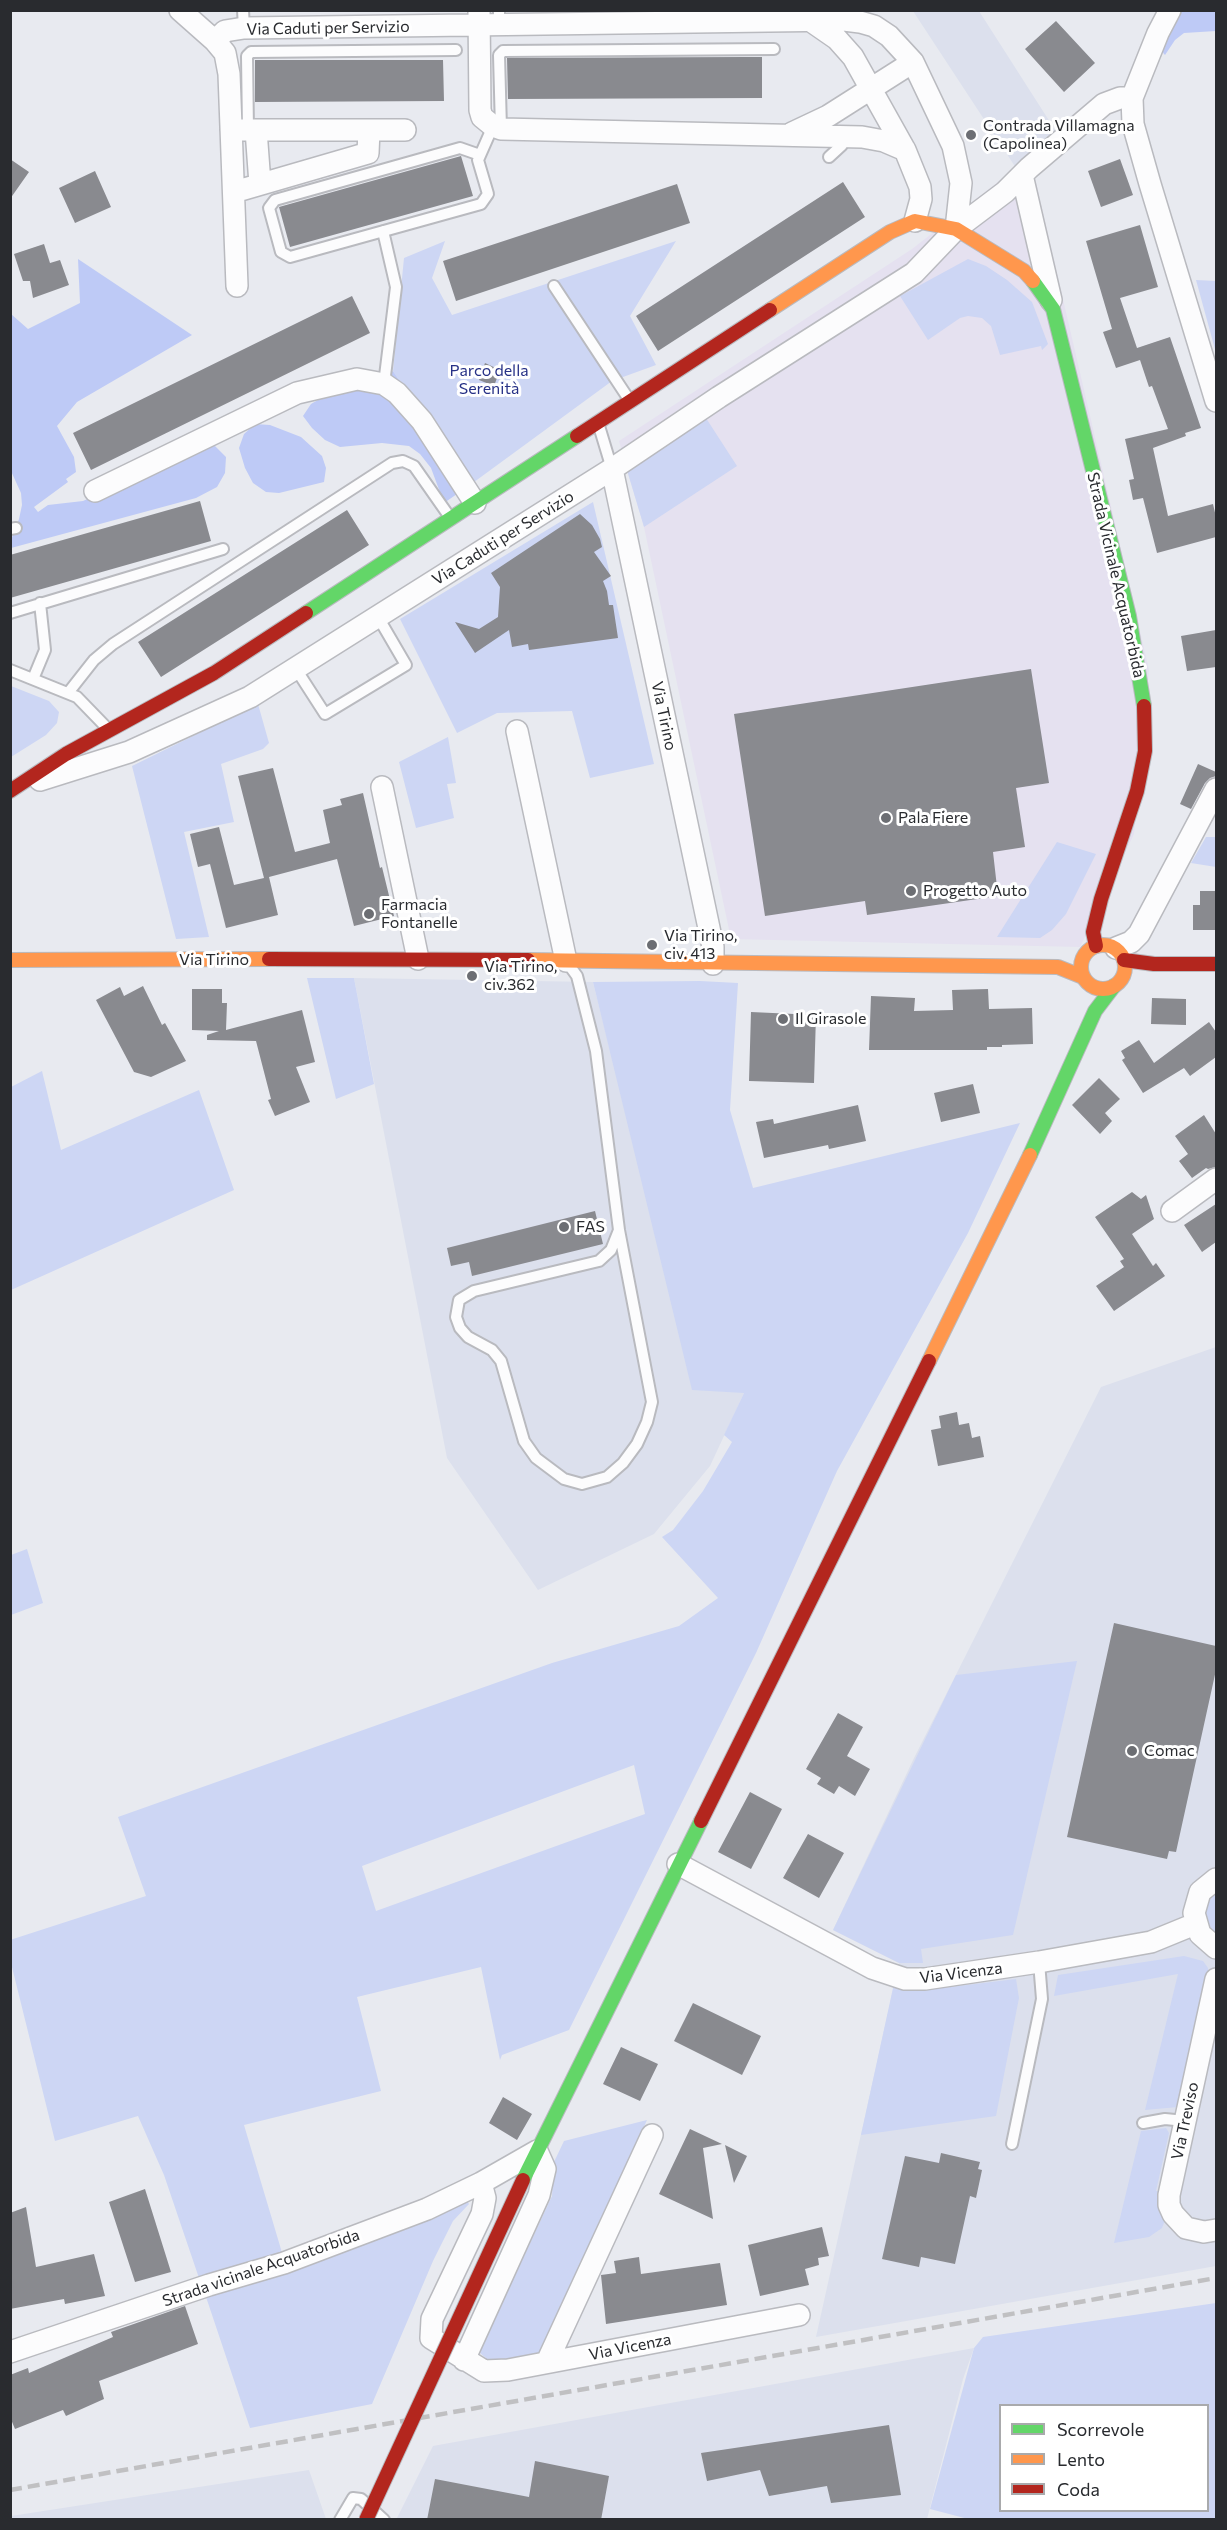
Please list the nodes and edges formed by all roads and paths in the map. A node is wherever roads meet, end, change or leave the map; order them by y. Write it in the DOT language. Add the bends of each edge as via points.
graph roads {
  1 [pos="180,10"];
  2 [pos="1170,10"];
  3 [pos="489,18"];
  4 [pos="244,19"];
  5 [pos="811,21"];
  6 [pos="215,40"];
  7 [pos="774,49"];
  8 [pos="456,50"];
  9 [pos="913,62"];
  10 [pos="871,89"];
  11 [pos="1132,98"];
  12 [pos="497,127"];
  13 [pos="245,130"];
  14 [pos="369,130"];
  15 [pos="405,130"];
  16 [pos="788,135"];
  17 [pos="842,136"];
  18 [pos="906,150"];
  19 [pos="480,155"];
  20 [pos="829,157"];
  21 [pos="1025,172"];
  22 [pos="260,184"];
  23 [pos="234,192"];
  24 [pos="915,221"];
  25 [pos="956,229"];
  26 [pos="383,231"];
  27 [pos="237,286"];
  28 [pos="554,286"];
  29 [pos="1053,309"];
  30 [pos="384,384"];
  31 [pos="1216,401"];
  32 [pos="631,402"];
  33 [pos="598,423"];
  34 [pos="612,469"];
  35 [pos="95,491"];
  36 [pos="475,503"];
  37 [pos="451,519"];
  38 [pos="223,549"];
  39 [pos="40,603"];
  40 [pos="10,612"];
  41 [pos="378,617"];
  42 [pos="296,669"];
  43 [pos="10,670"];
  44 [pos="33,679"];
  45 [pos="69,693"];
  46 [pos="109,730"];
  47 [pos="517,731"];
  48 [pos="382,787"];
  49 [pos="13,789"];
  50 [pos="1216,789"];
  51 [pos="1112,951"];
  52 [pos="418,959"];
  53 [pos="1082,959"];
  54 [pos="10,960"];
  55 [pos="566,962"];
  56 [pos="713,964"];
  57 [pos="1154,964"];
  58 [pos="1216,964"];
  59 [pos="1058,967"];
  60 [pos="1086,980"];
  61 [pos="1117,983"];
  62 [pos="1095,1011"];
  63 [pos="1216,1179"];
  64 [pos="1172,1211"];
  65 [pos="619,1230"];
  66 [pos="678,1864"];
  67 [pos="1216,1879"];
  68 [pos="1196,1924"];
  69 [pos="1216,1948"];
  70 [pos="1039,1962"];
  71 [pos="1216,1979"];
  72 [pos="1185,2121"];
  73 [pos="1143,2123"];
  74 [pos="652,2135"];
  75 [pos="1012,2144"];
  76 [pos="537,2151"];
  77 [pos="481,2183"];
  78 [pos="1216,2230"];
  79 [pos="799,2315"];
  80 [pos="10,2352"];
  81 [pos="464,2360"];
  82 [pos="546,2362"];
  83 [pos="340,2520"];
  84 [pos="366,2520"];
  85 [pos="384,2520"];
  1 -- 6 [label="street"];
  2 -- 11 [label="street"];
  3 -- 4 [label="street, Via Caduti per Servizio"];
  3 -- 5 [label="street, Via Caduti per Servizio"];
  3 -- 12 [label="street" via="480,110 482,117"];
  4 -- 6 [label="street, Via Caduti per Servizio"];
  5 -- 9 [label="street, Via Caduti per Servizio" via="844,20 874,26"];
  5 -- 10 [label="street" via="837,39 853,57"];
  6 -- 13 [label="street" via="225,53"];
  7 -- 12 [label="lane" via="503,51 499,55"];
  8 -- 13 [label="lane" via="251,52 247,56"];
  9 -- 10 [label="street"];
  9 -- 25 [label="street, Via Caduti per Servizio" via="953,146 961,183"];
  10 -- 16 [label="street"];
  10 -- 18 [label="street"];
  11 -- 21 [label="street" via="1104,104"];
  11 -- 31 [label="street" via="1141,156"];
  12 -- 16 [label="street"];
  12 -- 19 [label="lane"];
  13 -- 14 [label="street"];
  13 -- 22 [label="street"];
  13 -- 23 [label="street"];
  14 -- 15 [label="street"];
  14 -- 22 [label="street" via="368,153"];
  16 -- 17 [label="street"];
  17 -- 18 [label="street" via="884,141"];
  17 -- 20 [label="lane" via="842,145"];
  18 -- 24 [label="street" via="920,187"];
  19 -- 26 [label="lane" via="488,195 481,204"];
  19 -- 26 [label="lane" via="460,148 275,200 269,208 281,252 290,257"];
  21 -- 25 [label="street"];
  21 -- 29 [label="street, Strada Vicinale Acquatorbida"];
  22 -- 23 [label="street"];
  23 -- 27 [label="street"];
  24 -- 25 [label="street"];
  24 -- 32 [label="street, Via Caduti per Servizio" via="890,232"];
  25 -- 29 [label="street, Strada Vicinale Acquatorbida" via="1024,271"];
  25 -- 34 [label="street, Via Caduti per Servizio" via="914,273"];
  26 -- 30 [label="lane" via="396,287"];
  28 -- 32 [label="lane"];
  29 -- 51 [label="street, Strada Vicinale Acquatorbida" via="1129,616 1145,709 1145,751 1139,781 1093,932"];
  30 -- 35 [label="street" via="357,379 297,393"];
  30 -- 36 [label="street" via="422,421"];
  32 -- 33 [label="street, Via Caduti per Servizio"];
  33 -- 34 [label="lane"];
  33 -- 36 [label="street, Via Caduti per Servizio"];
  34 -- 41 [label="street, Via Caduti per Servizio"];
  34 -- 56 [label="street, Via Tirino" via="713,947"];
  36 -- 37 [label="street, Via Caduti per Servizio"];
  37 -- 45 [label="lane" via="414,466 403,461 393,463 112,644"];
  37 -- 46 [label="street, Via Caduti per Servizio" via="214,673"];
  38 -- 39 [label="lane"];
  39 -- 40 [label="lane"];
  39 -- 44 [label="lane" via="45,650"];
  41 -- 42 [label="street, Via Caduti per Servizio"];
  41 -- 42 [label="lane" via="406,665 325,714"];
  42 -- 49 [label="street, Via Caduti per Servizio" via="250,697 129,752"];
  43 -- 44 [label="lane"];
  44 -- 45 [label="lane"];
  45 -- 46 [label="lane"];
  46 -- 49 [label="street, Via Caduti per Servizio"];
  47 -- 55 [label="street"];
  48 -- 52 [label="street"];
  50 -- 51 [label="street" via="1139,934"];
  51 -- 53 [label="street" via="1090,948"];
  51 -- 57 [label="street"];
  51 -- 61 [label="street" via="1125,967"];
  52 -- 54 [label="street, Via Tirino"];
  52 -- 55 [label="street, Via Tirino"];
  53 -- 59 [label="street, Via Tirino"];
  53 -- 60 [label="street" via="1081,971"];
  55 -- 56 [label="street, Via Tirino"];
  55 -- 65 [label="lane" via="577,976 596,1051"];
  56 -- 59 [label="street, Via Tirino"];
  57 -- 58 [label="street"];
  57 -- 61 [label="street"];
  59 -- 60 [label="street, Via Tirino"];
  60 -- 61 [label="street" via="1100,989"];
  60 -- 62 [label="street"];
  61 -- 62 [label="street"];
  62 -- 66 [label="street" via="1026,1164"];
  63 -- 64 [label="street"];
  65 -- 65 [label="lane" via="652,1402 637,1444 623,1463 607,1478 582,1484 564,1479 536,1458 524,1441 501,1361 492,1350 468,1337 456,1317 459,1300 474,1291 599,1261 611,1250"];
  66 -- 70 [label="street, Via Vicenza" via="888,1975 925,1979"];
  66 -- 76 [label="street"];
  67 -- 68 [label="street" via="1207,1884 1195,1902"];
  68 -- 69 [label="street" via="1200,1934"];
  68 -- 70 [label="street, Via Vicenza" via="1151,1942"];
  70 -- 75 [label="lane" via="1042,1999"];
  71 -- 72 [label="street, Via Treviso"];
  72 -- 73 [label="lane"];
  72 -- 78 [label="street, Via Treviso" via="1169,2205 1186,2228"];
  74 -- 82 [label="street"];
  76 -- 77 [label="street, Strada vicinale Acquatorbida"];
  76 -- 81 [label="street" via="545,2169 539,2195"];
  76 -- 84 [label="street, bridge"];
  77 -- 80 [label="street, Strada vicinale Acquatorbida" via="427,2209 284,2264"];
  77 -- 81 [label="street, Via Vicenza" via="485,2198 482,2214 432,2319 431,2338"];
  79 -- 82 [label="street, Via Vicenza"];
  81 -- 82 [label="street, Via Vicenza" via="484,2371"];
  83 -- 85 [label="lane" via="353,2499 361,2499"];
}
